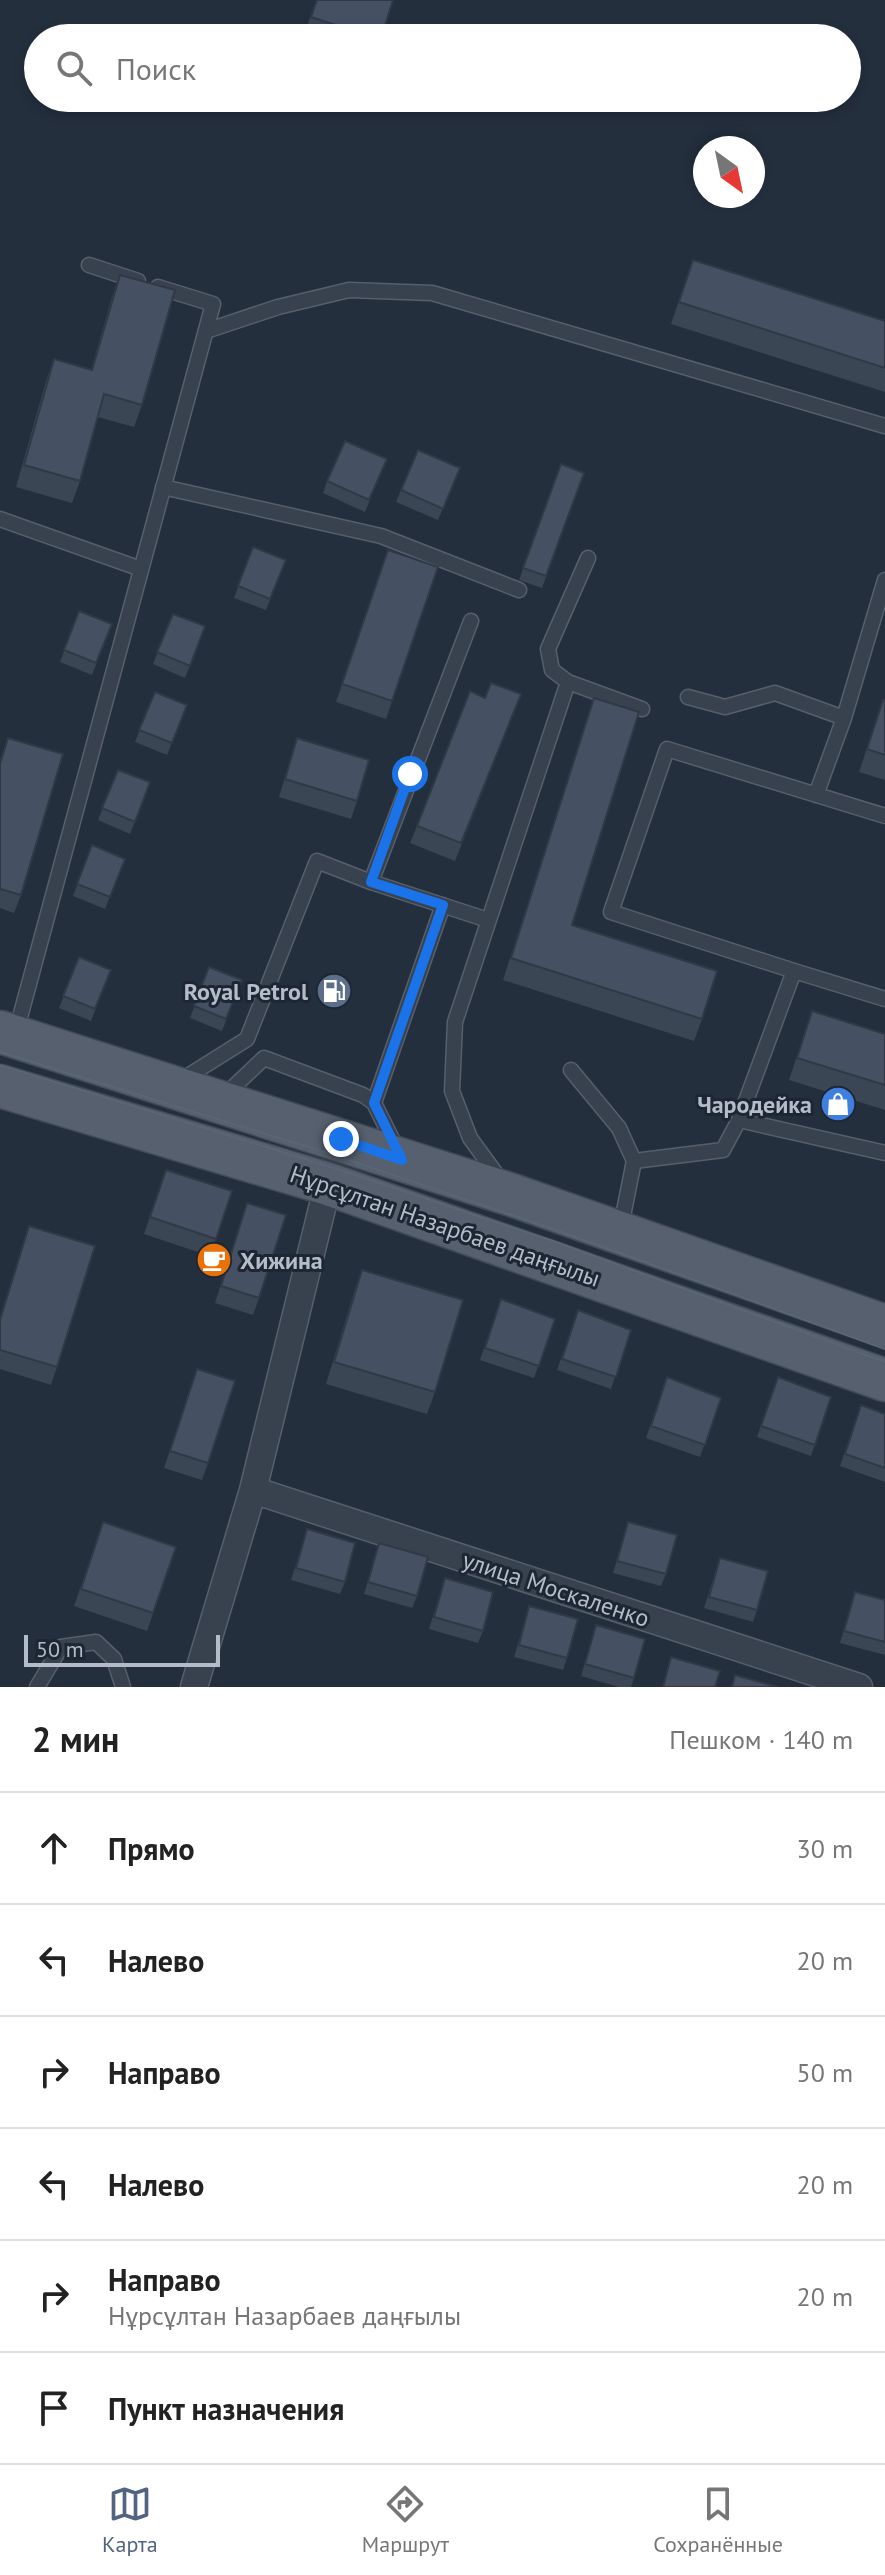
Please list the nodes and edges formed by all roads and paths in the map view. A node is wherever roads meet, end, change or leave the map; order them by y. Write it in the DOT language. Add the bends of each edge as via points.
graph roads {
  1 [pos="89,265"];
  2 [pos="206,331"];
  3 [pos="885,426"];
  4 [pos="163,487"];
  5 [pos="0,519"];
  6 [pos="588,558"];
  7 [pos="141,569"];
  8 [pos="885,580"];
  9 [pos="519,590"];
  10 [pos="471,621"];
  11 [pos="568,682"];
  12 [pos="688,697"];
  13 [pos="642,709"];
  14 [pos="844,718"];
  15 [pos="816,795"];
  16 [pos="885,816"];
  17 [pos="371,882"];
  18 [pos="443,905"];
  19 [pos="488,920"];
  20 [pos="794,971"];
  21 [pos="885,999"];
  22 [pos="7,1034"];
  23 [pos="247,1039"];
  24 [pos="264,1058"];
  25 [pos="571,1070"];
  26 [pos="0,1086"];
  27 [pos="172,1086"];
  28 [pos="218,1101"];
  29 [pos="374,1103"];
  30 [pos="739,1120"];
  31 [pos="885,1153"];
  32 [pos="402,1160"];
  33 [pos="634,1161"];
  34 [pos="328,1184"];
  35 [pos="512,1195"];
  36 [pos="619,1233"];
  37 [pos="885,1326"];
  38 [pos="885,1380"];
  39 [pos="253,1490"];
  40 [pos="37,1687"];
  41 [pos="123,1687"];
  42 [pos="194,1687"];
  43 [pos="859,1687"];
  1 -- 2 [label="lane" via="213,304"];
  2 -- 3 [label="lane" via="349,290 432,293"];
  2 -- 4 [label="lane"];
  4 -- 7 [label="lane"];
  4 -- 9 [label="lane" via="381,536"];
  5 -- 7 [label="lane"];
  6 -- 11 [label="lane" via="548,649 552,670"];
  7 -- 22 [label="lane"];
  8 -- 14 [label="lane"];
  10 -- 17 [label="lane"];
  11 -- 13 [label="lane"];
  11 -- 19 [label="lane"];
  12 -- 14 [label="lane" via="725,707 775,693"];
  14 -- 15 [label="lane"];
  15 -- 16 [label="lane"];
  15 -- 20 [label="lane" via="667,749 611,912"];
  17 -- 18 [label="lane"];
  17 -- 23 [label="lane" via="317,861"];
  18 -- 19 [label="lane"];
  18 -- 29 [label="lane"];
  19 -- 35 [label="lane" via="455,1022 452,1091 470,1138"];
  20 -- 21 [label="lane"];
  20 -- 30 [label="lane"];
  22 -- 27 [label="main road, Нұрсұлтан Назарбаев даңғылы"];
  23 -- 24 [label="lane"];
  23 -- 27 [label="lane"];
  24 -- 28 [label="lane"];
  24 -- 29 [label="lane"];
  25 -- 33 [label="lane" via="619,1128"];
  26 -- 34 [label="main road, Нұрсұлтан Назарбаев даңғылы"];
  27 -- 28 [label="main road, Нұрсұлтан Назарбаев даңғылы"];
  28 -- 32 [label="main road, Нұрсұлтан Назарбаев даңғылы"];
  29 -- 32 [label="lane"];
  30 -- 31 [label="lane"];
  30 -- 33 [label="lane" via="723,1150"];
  32 -- 35 [label="main road, Нұрсұлтан Назарбаев даңғылы"];
  33 -- 36 [label="lane"];
  34 -- 38 [label="main road, Нұрсұлтан Назарбаев даңғылы"];
  34 -- 39 [label="street"];
  35 -- 36 [label="main road, Нұрсұлтан Назарбаев даңғылы"];
  36 -- 37 [label="main road, Нұрсұлтан Назарбаев даңғылы"];
  39 -- 42 [label="street"];
  39 -- 43 [label="street, улица Москаленко"];
  40 -- 41 [label="lane" via="61,1647 96,1642 114,1659"];
}
